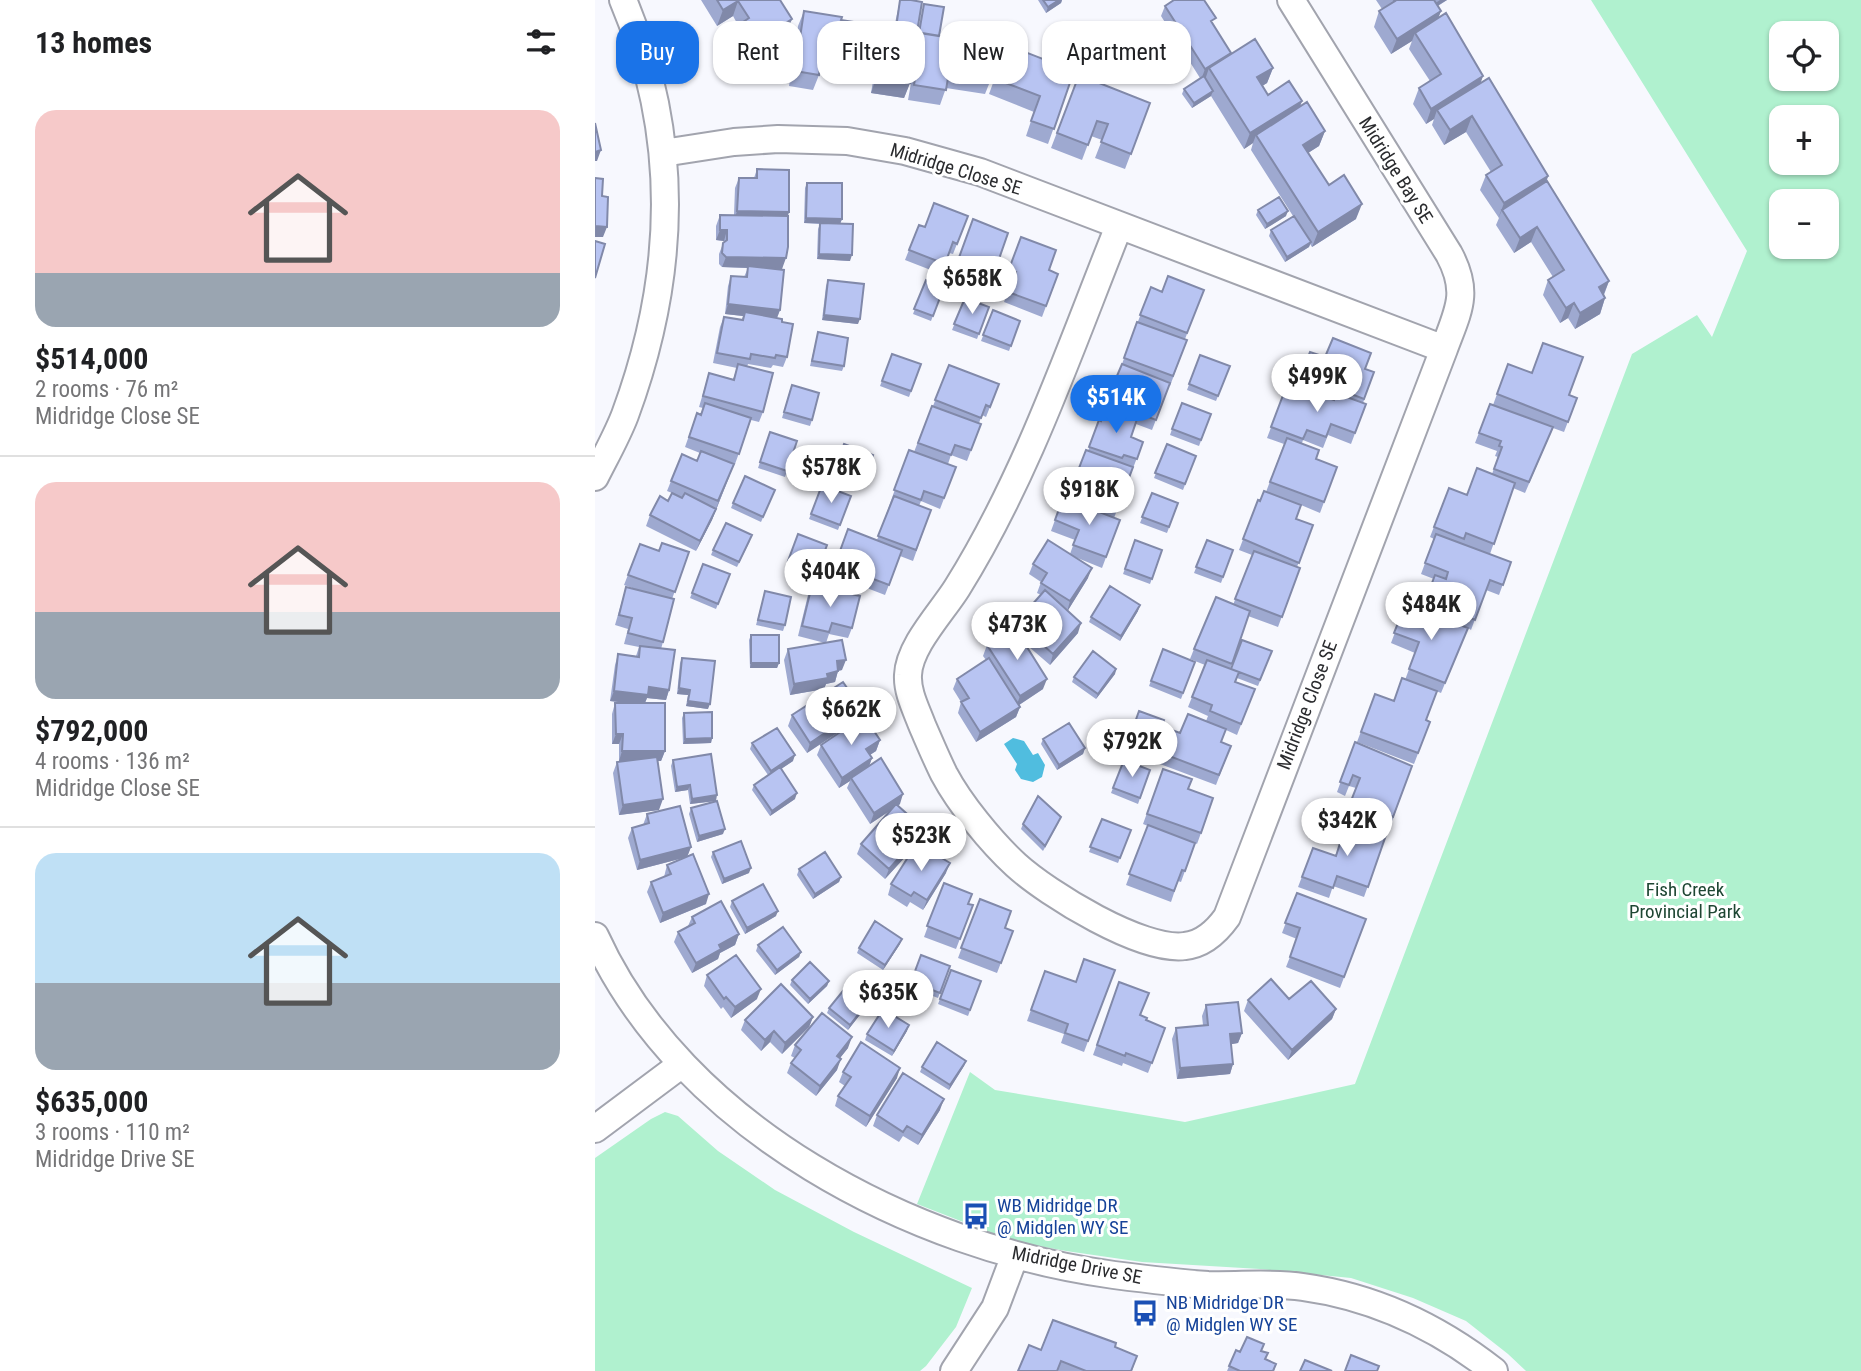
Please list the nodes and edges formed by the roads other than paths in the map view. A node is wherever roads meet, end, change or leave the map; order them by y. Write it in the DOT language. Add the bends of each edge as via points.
graph roads {
  1 [pos="623,0"];
  2 [pos="1290,0"];
  3 [pos="663,153"];
  4 [pos="1119,226"];
  5 [pos="1444,349"];
  6 [pos="595,477"];
  7 [pos="595,936"];
  8 [pos="682,1064"];
  9 [pos="595,1129"];
  10 [pos="1015,1255"];
  11 [pos="954,1371"];
  12 [pos="1494,1371"];
  1 -- 3 [label="street" via="643,55"];
  2 -- 5 [label="street, Midridge Bay SE" via="1457,270 1461,299"];
  3 -- 4 [label="street, Midridge Close SE" via="767,139 847,141 905,150"];
  3 -- 6 [label="street" via="665,240 656,311 625,417"];
  4 -- 5 [label="street, Midridge Close SE"];
  4 -- 5 [label="street, Midridge Close SE" via="1013,487 985,542 918,644 907,677 944,775 985,830 1017,865 1083,911 1149,942 1171,947 1195,944 1227,917"];
  7 -- 8 [label="street, Midridge Drive SE" via="648,1023"];
  8 -- 9 [label="street"];
  8 -- 10 [label="street, Midridge Drive SE" via="738,1116 802,1162 916,1220"];
  10 -- 11 [label="street" via="995,1308"];
  10 -- 12 [label="street, Midridge Drive SE" via="1114,1275 1207,1285 1300,1286 1338,1293 1388,1308 1426,1326"];
}
